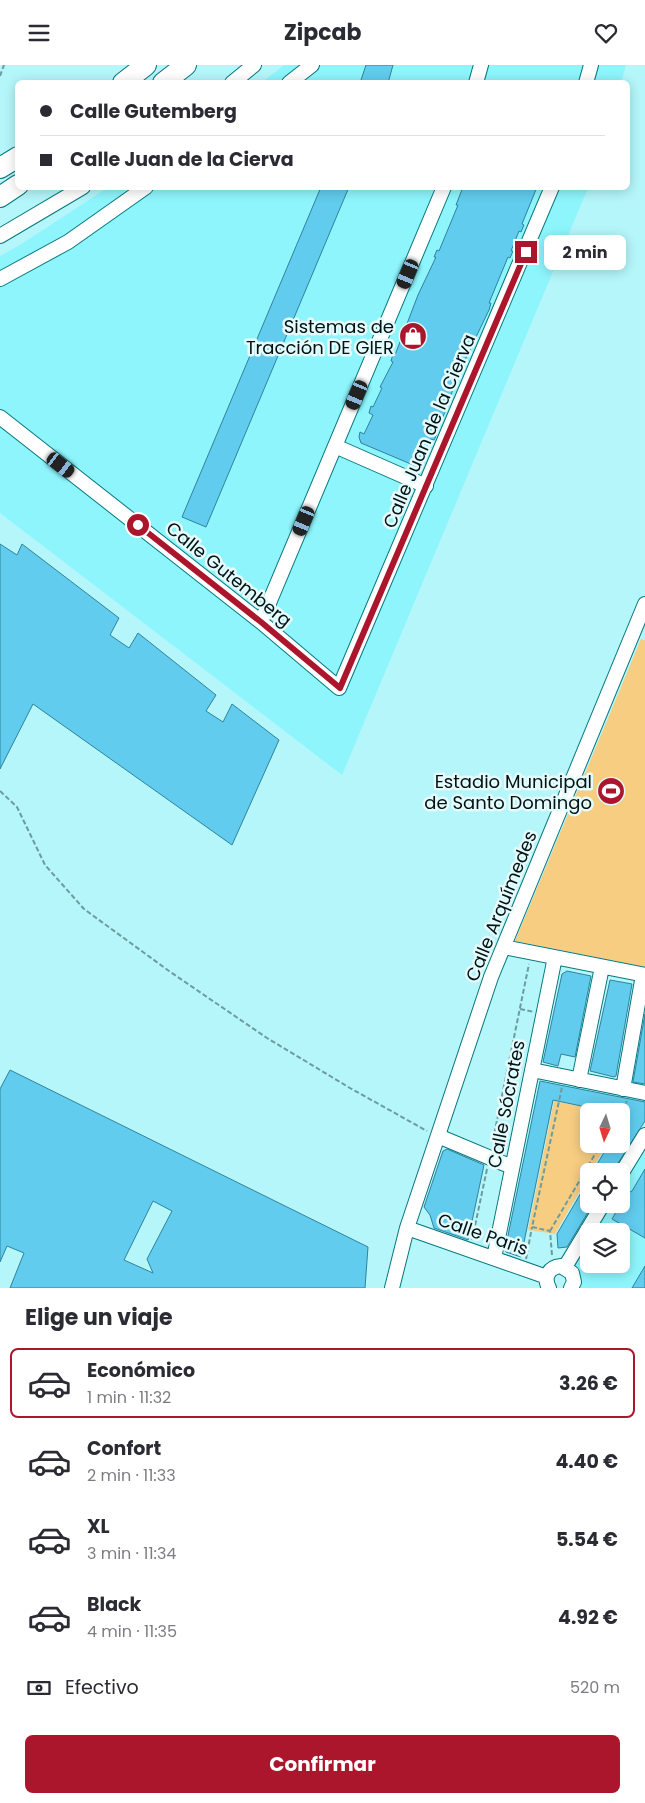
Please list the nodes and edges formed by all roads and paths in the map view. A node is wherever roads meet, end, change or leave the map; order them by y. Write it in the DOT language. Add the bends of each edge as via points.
graph roads {
  1 [pos="4,65"];
  2 [pos="146,65"];
  3 [pos="186,65"];
  4 [pos="254,65"];
  5 [pos="312,65"];
  6 [pos="482,65"];
  7 [pos="590,65"];
  8 [pos="0,76"];
  9 [pos="127,80"];
  10 [pos="167,80"];
  11 [pos="236,80"];
  12 [pos="293,80"];
  13 [pos="477,80"];
  14 [pos="587,80"];
  15 [pos="15,159"];
  16 [pos="0,168"];
  17 [pos="15,187"];
  18 [pos="78,190"];
  19 [pos="142,190"];
  20 [pos="443,190"];
  21 [pos="551,190"];
  22 [pos="0,197"];
  23 [pos="0,236"];
  24 [pos="0,279"];
  25 [pos="0,417"];
  26 [pos="335,446"];
  27 [pos="426,485"];
  28 [pos="645,603"];
  29 [pos="261,622"];
  30 [pos="640,628"];
  31 [pos="340,688"];
  32 [pos="0,791"];
  33 [pos="504,947"];
  34 [pos="531,953"];
  35 [pos="555,957"];
  36 [pos="602,967"];
  37 [pos="644,975"];
  38 [pos="532,1070"];
  39 [pos="564,1077"];
  40 [pos="579,1080"];
  41 [pos="504,1088"];
  42 [pos="623,1089"];
  43 [pos="517,1090"];
  44 [pos="645,1093"];
  45 [pos="645,1135"];
  46 [pos="438,1137"];
  47 [pos="506,1138"];
  48 [pos="597,1153"];
  49 [pos="489,1157"];
  50 [pos="628,1163"];
  51 [pos="512,1167"];
  52 [pos="597,1213"];
  53 [pos="532,1227"];
  54 [pos="407,1228"];
  55 [pos="550,1231"];
  56 [pos="470,1249"];
  57 [pos="494,1258"];
  58 [pos="524,1268"];
  59 [pos="554,1275"];
  60 [pos="392,1288"];
  61 [pos="572,1288"];
  1 -- 8 [label="path"];
  2 -- 9 [label="highway"];
  3 -- 10 [label="highway"];
  4 -- 11 [label="street"];
  5 -- 12 [label="street"];
  6 -- 13 [label="street"];
  7 -- 14 [label="street"];
  15 -- 16 [label="highway"];
  17 -- 22 [label="highway"];
  18 -- 23 [label="street"];
  19 -- 24 [label="street" via="68,242"];
  20 -- 26 [label="street"];
  21 -- 27 [label="street, Calle Juan de la Cierva"];
  25 -- 29 [label="street, Calle Gutemberg"];
  26 -- 27 [label="street"];
  26 -- 29 [label="street"];
  27 -- 31 [label="street, Calle Juan de la Cierva"];
  28 -- 30 [label="street, Calle Arquímedes"];
  29 -- 31 [label="street, Calle Gutemberg"];
  30 -- 33 [label="street, Calle Arquímedes"];
  32 -- 46 [label="path" via="17,807 45,865 84,909 267,1038"];
  33 -- 34 [label="street"];
  33 -- 46 [label="street, Calle Arquímedes"];
  34 -- 35 [label="street"];
  34 -- 41 [label="path"];
  35 -- 36 [label="street"];
  35 -- 38 [label="street, Calle Sócrates"];
  36 -- 37 [label="street"];
  36 -- 40 [label="street"];
  37 -- 42 [label="street"];
  38 -- 39 [label="street"];
  38 -- 51 [label="street, Calle Sócrates"];
  39 -- 40 [label="street"];
  39 -- 53 [label="path"];
  40 -- 42 [label="street"];
  41 -- 43 [label="path"];
  41 -- 47 [label="path" via="494,1135"];
  42 -- 44 [label="street"];
  45 -- 50 [label="street"];
  46 -- 49 [label="street"];
  46 -- 54 [label="street, Calle Arquímedes"];
  48 -- 55 [label="path"];
  49 -- 51 [label="street"];
  49 -- 56 [label="path"];
  51 -- 57 [label="street, Calle Sócrates"];
  52 -- 59 [label="street"];
  53 -- 55 [label="path"];
  53 -- 58 [label="path"];
  54 -- 56 [label="street, Calle Paris"];
  54 -- 60 [label="street, Calle Arquímedes"];
  55 -- 59 [label="path"];
  56 -- 57 [label="street, Calle Paris"];
  57 -- 58 [label="street, Calle Paris"];
  58 -- 59 [label="street, Calle Paris"];
  59 -- 61 [label="street" via="572,1273"];
}
